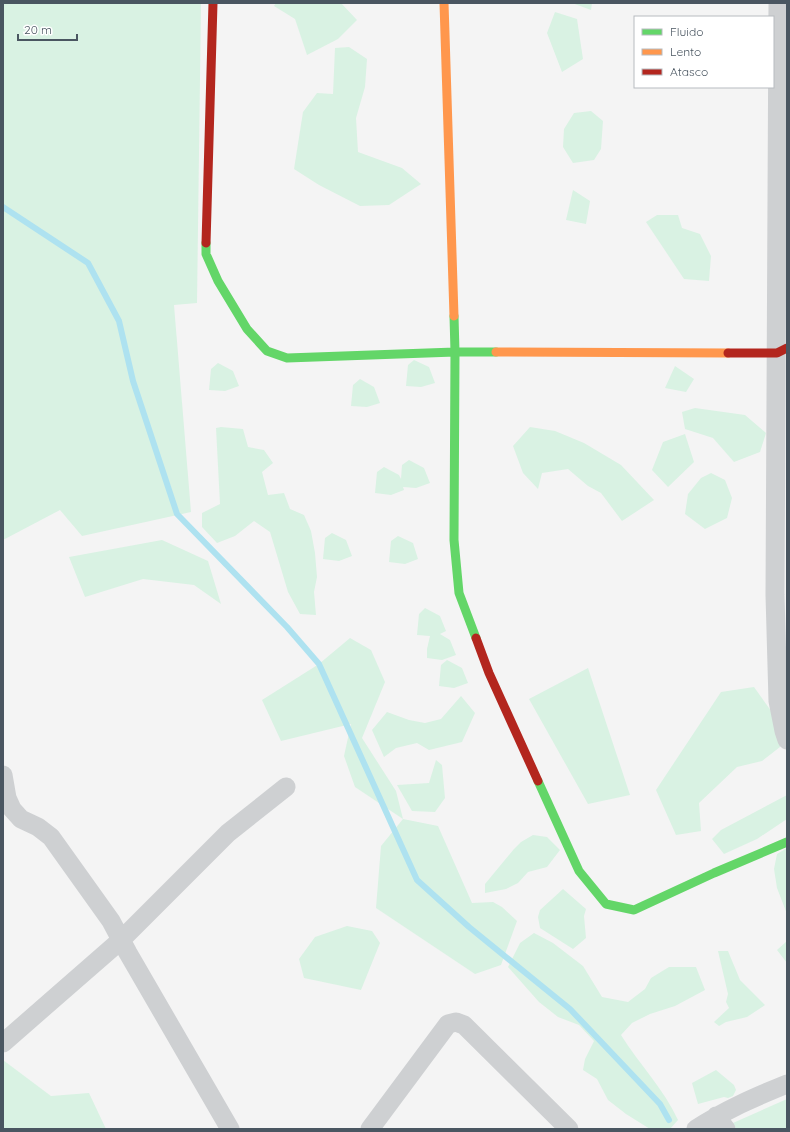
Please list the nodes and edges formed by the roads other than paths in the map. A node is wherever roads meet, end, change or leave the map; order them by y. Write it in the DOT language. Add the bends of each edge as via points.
graph roads {
  1 [pos="213,3"];
  2 [pos="444,3"];
  3 [pos="778,3"];
  4 [pos="782,350"];
  5 [pos="456,352"];
  6 [pos="781,592"];
  7 [pos="787,740"];
  8 [pos="3,774"];
  9 [pos="286,787"];
  10 [pos="5,799"];
  11 [pos="787,842"];
  12 [pos="121,940"];
  13 [pos="3,1043"];
  14 [pos="787,1084"];
  15 [pos="721,1122"];
  16 [pos="230,1129"];
  17 [pos="370,1129"];
  18 [pos="569,1129"];
  19 [pos="696,1129"];
  1 -- 5 [label="street" via="206,254 218,281 247,329 267,351 287,358"];
  2 -- 5 [label="street"];
  3 -- 4 [label="street"];
  4 -- 5 [label="street"];
  4 -- 6 [label="street"];
  5 -- 11 [label="street" via="454,540 459,593 489,673 579,871 606,904 634,910"];
  6 -- 7 [label="street" via="778,701"];
  8 -- 10 [label="street"];
  9 -- 12 [label="street" via="228,833"];
  10 -- 12 [label="street" via="21,819 51,837 111,921"];
  12 -- 13 [label="street"];
  12 -- 16 [label="street"];
  14 -- 15 [label="street" via="734,1107"];
  15 -- 19 [label="street"];
  17 -- 18 [label="street" via="448,1024 456,1022 464,1025"];
}
